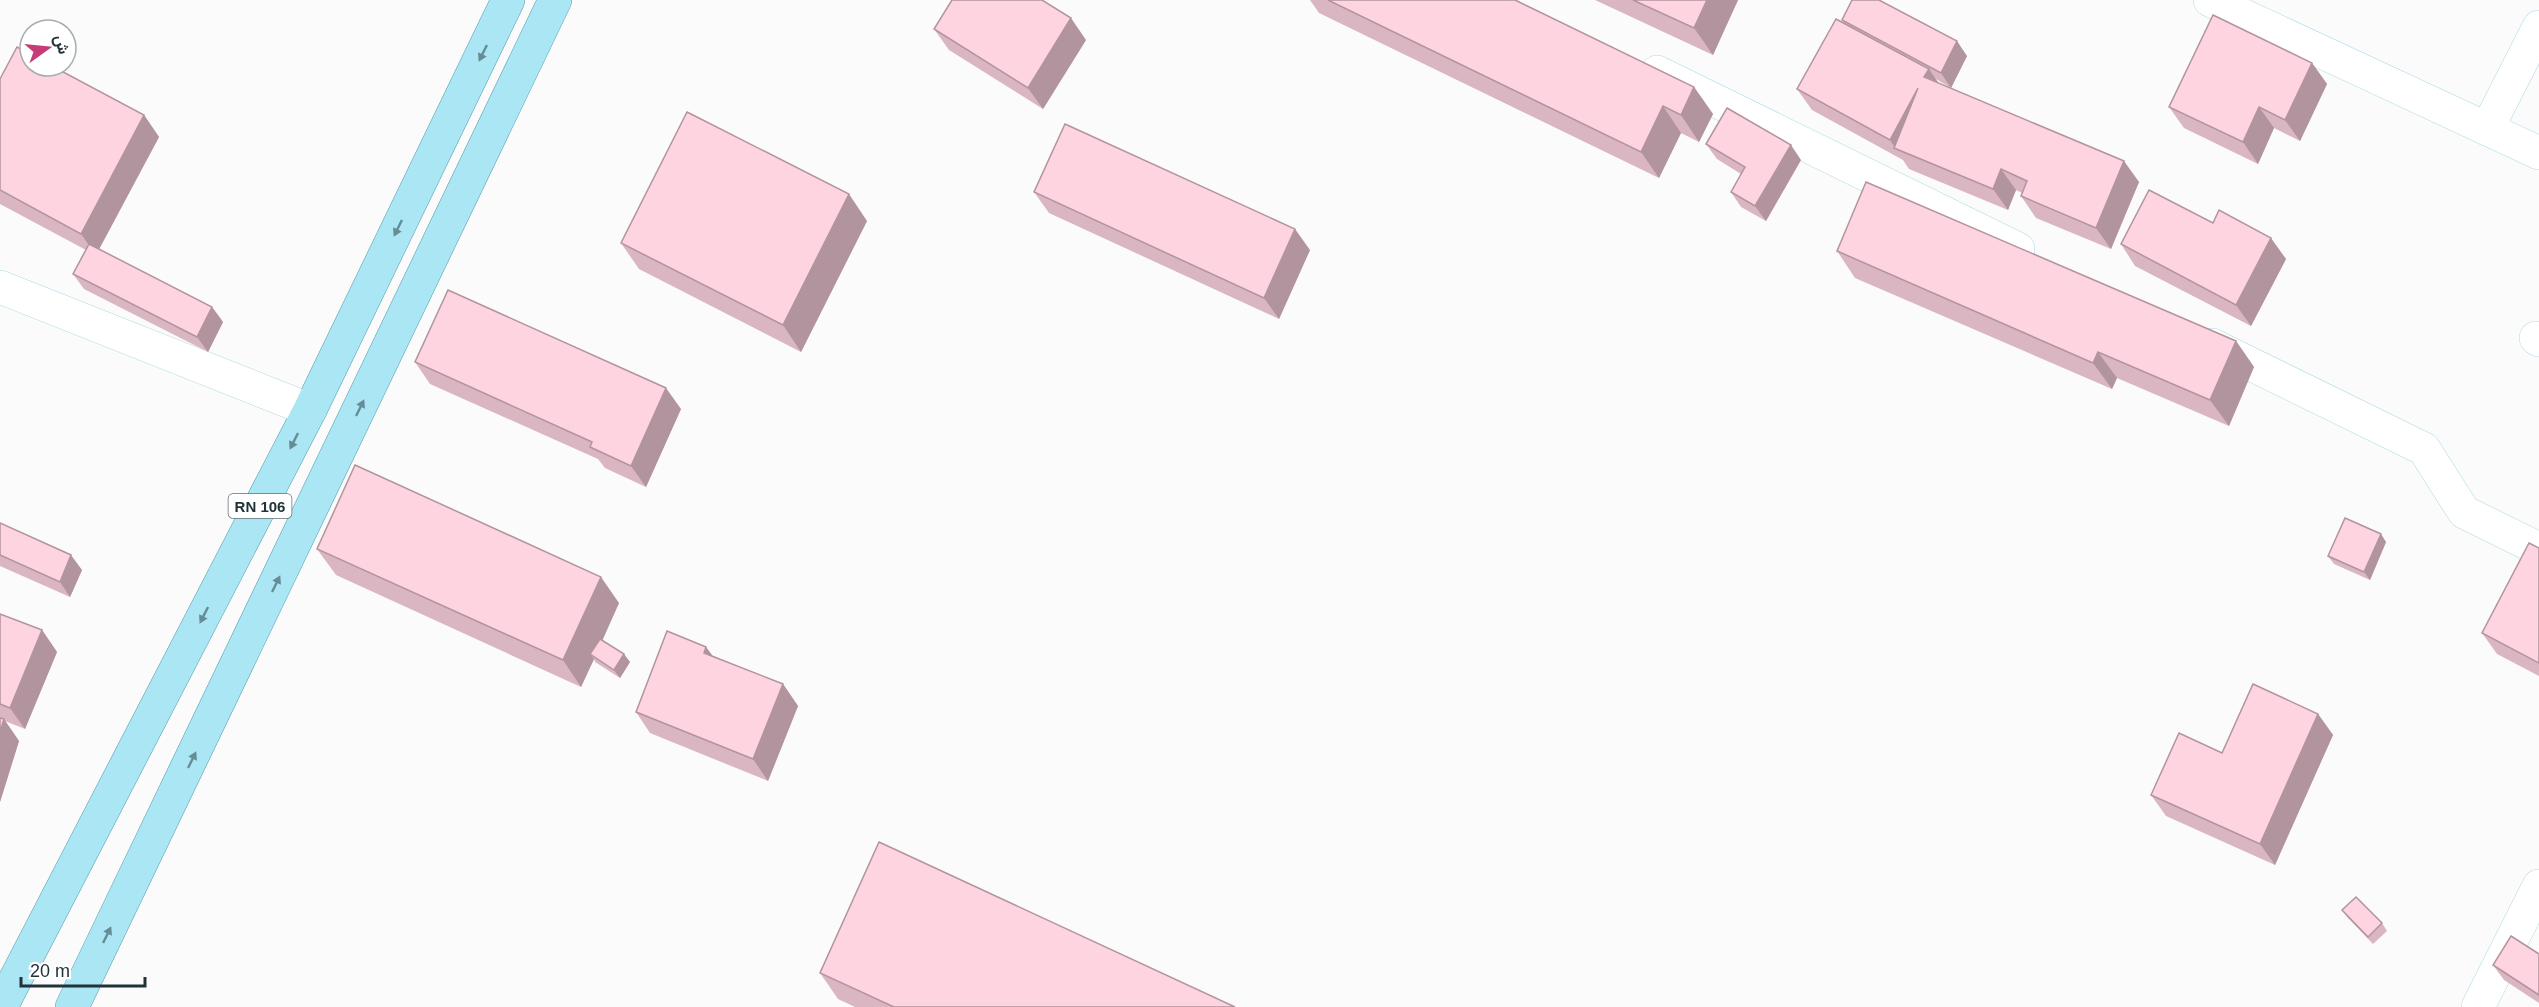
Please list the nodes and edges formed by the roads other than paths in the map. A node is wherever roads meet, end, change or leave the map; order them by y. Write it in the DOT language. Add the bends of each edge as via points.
graph roads {
  1 [pos="508,0"];
  2 [pos="555,0"];
  3 [pos="2210,0"];
  4 [pos="2539,27"];
  5 [pos="1629,58"];
  6 [pos="2487,129"];
  7 [pos="2539,153"];
  8 [pos="2048,264"];
  9 [pos="0,287"];
  10 [pos="2188,333"];
  11 [pos="310,410"];
  12 [pos="2539,549"];
  13 [pos="2539,886"];
  14 [pos="1,1007"];
  15 [pos="72,1007"];
  16 [pos="2478,1007"];
  1 -- 11 [label="main road, RN 106, one-way"];
  15 -- 2 [label="main road, RN 106, one-way"];
  3 -- 6 [label="street"];
  4 -- 6 [label="street"];
  5 -- 8 [label="street"];
  6 -- 7 [label="street"];
  9 -- 11 [label="street"];
  10 -- 12 [label="street" via="2424,449 2464,512"];
  11 -- 14 [label="main road, RN 106, one-way"];
  13 -- 16 [label="street"];
}
